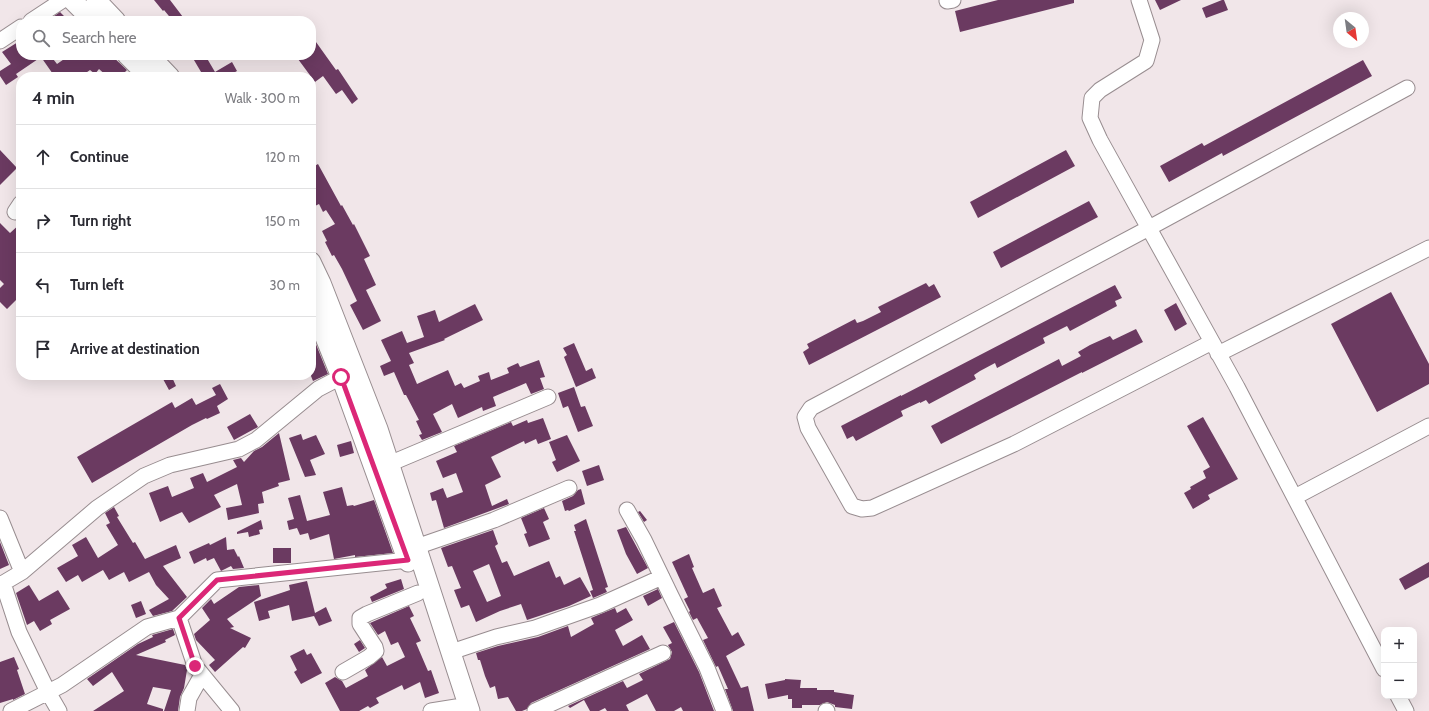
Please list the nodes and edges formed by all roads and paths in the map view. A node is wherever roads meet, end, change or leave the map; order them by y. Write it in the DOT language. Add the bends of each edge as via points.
graph roads {
  1 [pos="63,0"];
  2 [pos="72,0"];
  3 [pos="96,0"];
  4 [pos="1139,0"];
  5 [pos="39,16"];
  6 [pos="88,16"];
  7 [pos="111,16"];
  8 [pos="16,31"];
  9 [pos="0,41"];
  10 [pos="132,60"];
  11 [pos="154,60"];
  12 [pos="144,72"];
  13 [pos="165,72"];
  14 [pos="1407,88"];
  15 [pos="1149,228"];
  16 [pos="1429,248"];
  17 [pos="316,272"];
  18 [pos="316,315"];
  19 [pos="1215,348"];
  20 [pos="341,377"];
  21 [pos="548,397"];
  22 [pos="1429,426"];
  23 [pos="389,464"];
  24 [pos="569,488"];
  25 [pos="1295,497"];
  26 [pos="627,510"];
  27 [pos="0,518"];
  28 [pos="415,555"];
  29 [pos="22,572"];
  30 [pos="662,577"];
  31 [pos="2,584"];
  32 [pos="418,592"];
  33 [pos="179,618"];
  34 [pos="451,652"];
  35 [pos="663,653"];
  36 [pos="1381,663"];
  37 [pos="343,672"];
  38 [pos="202,675"];
  39 [pos="48,692"];
  40 [pos="1400,699"];
  41 [pos="461,710"];
  42 [pos="11,711"];
  43 [pos="59,711"];
  44 [pos="187,711"];
  45 [pos="231,711"];
  46 [pos="431,711"];
  47 [pos="535,711"];
  48 [pos="724,711"];
  49 [pos="1406,711"];
  1 -- 5 [label="street"];
  2 -- 6 [label="main road"];
  3 -- 7 [label="main road"];
  4 -- 15 [label="street" via="1152,40 1146,61 1100,90 1092,98 1090,118"];
  8 -- 9 [label="street"];
  10 -- 12 [label="main road"];
  11 -- 13 [label="main road"];
  14 -- 15 [label="street"];
  15 -- 19 [label="street"];
  15 -- 19 [label="street" via="811,408 805,417 808,428 852,506 872,508 1014,444"];
  16 -- 19 [label="street"];
  17 -- 23 [label="main road" via="378,429"];
  18 -- 20 [label="main road"];
  19 -- 25 [label="street"];
  20 -- 28 [label="main road"];
  20 -- 29 [label="street" via="318,389 256,440 239,449 170,465 144,476 97,508"];
  21 -- 23 [label="street"];
  22 -- 25 [label="street"];
  23 -- 28 [label="main road"];
  24 -- 28 [label="street"];
  25 -- 36 [label="street"];
  26 -- 30 [label="street"];
  27 -- 29 [label="street"];
  28 -- 32 [label="main road"];
  28 -- 33 [label="street" via="217,580"];
  28 -- 34 [label="main road"];
  29 -- 31 [label="street"];
  30 -- 34 [label="street" via="600,605 535,628 496,637"];
  30 -- 48 [label="street" via="708,668"];
  31 -- 39 [label="street" via="19,632"];
  32 -- 37 [label="street" via="360,618 360,624 376,647 376,651"];
  32 -- 41 [label="main road"];
  33 -- 38 [label="street" via="195,666"];
  33 -- 39 [label="street" via="147,627"];
  34 -- 41 [label="main road"];
  35 -- 47 [label="street"];
  38 -- 44 [label="street" via="189,698"];
  38 -- 45 [label="street"];
  39 -- 42 [label="street"];
  39 -- 43 [label="street"];
  40 -- 49 [label="street"];
  41 -- 46 [label="street"];
}
